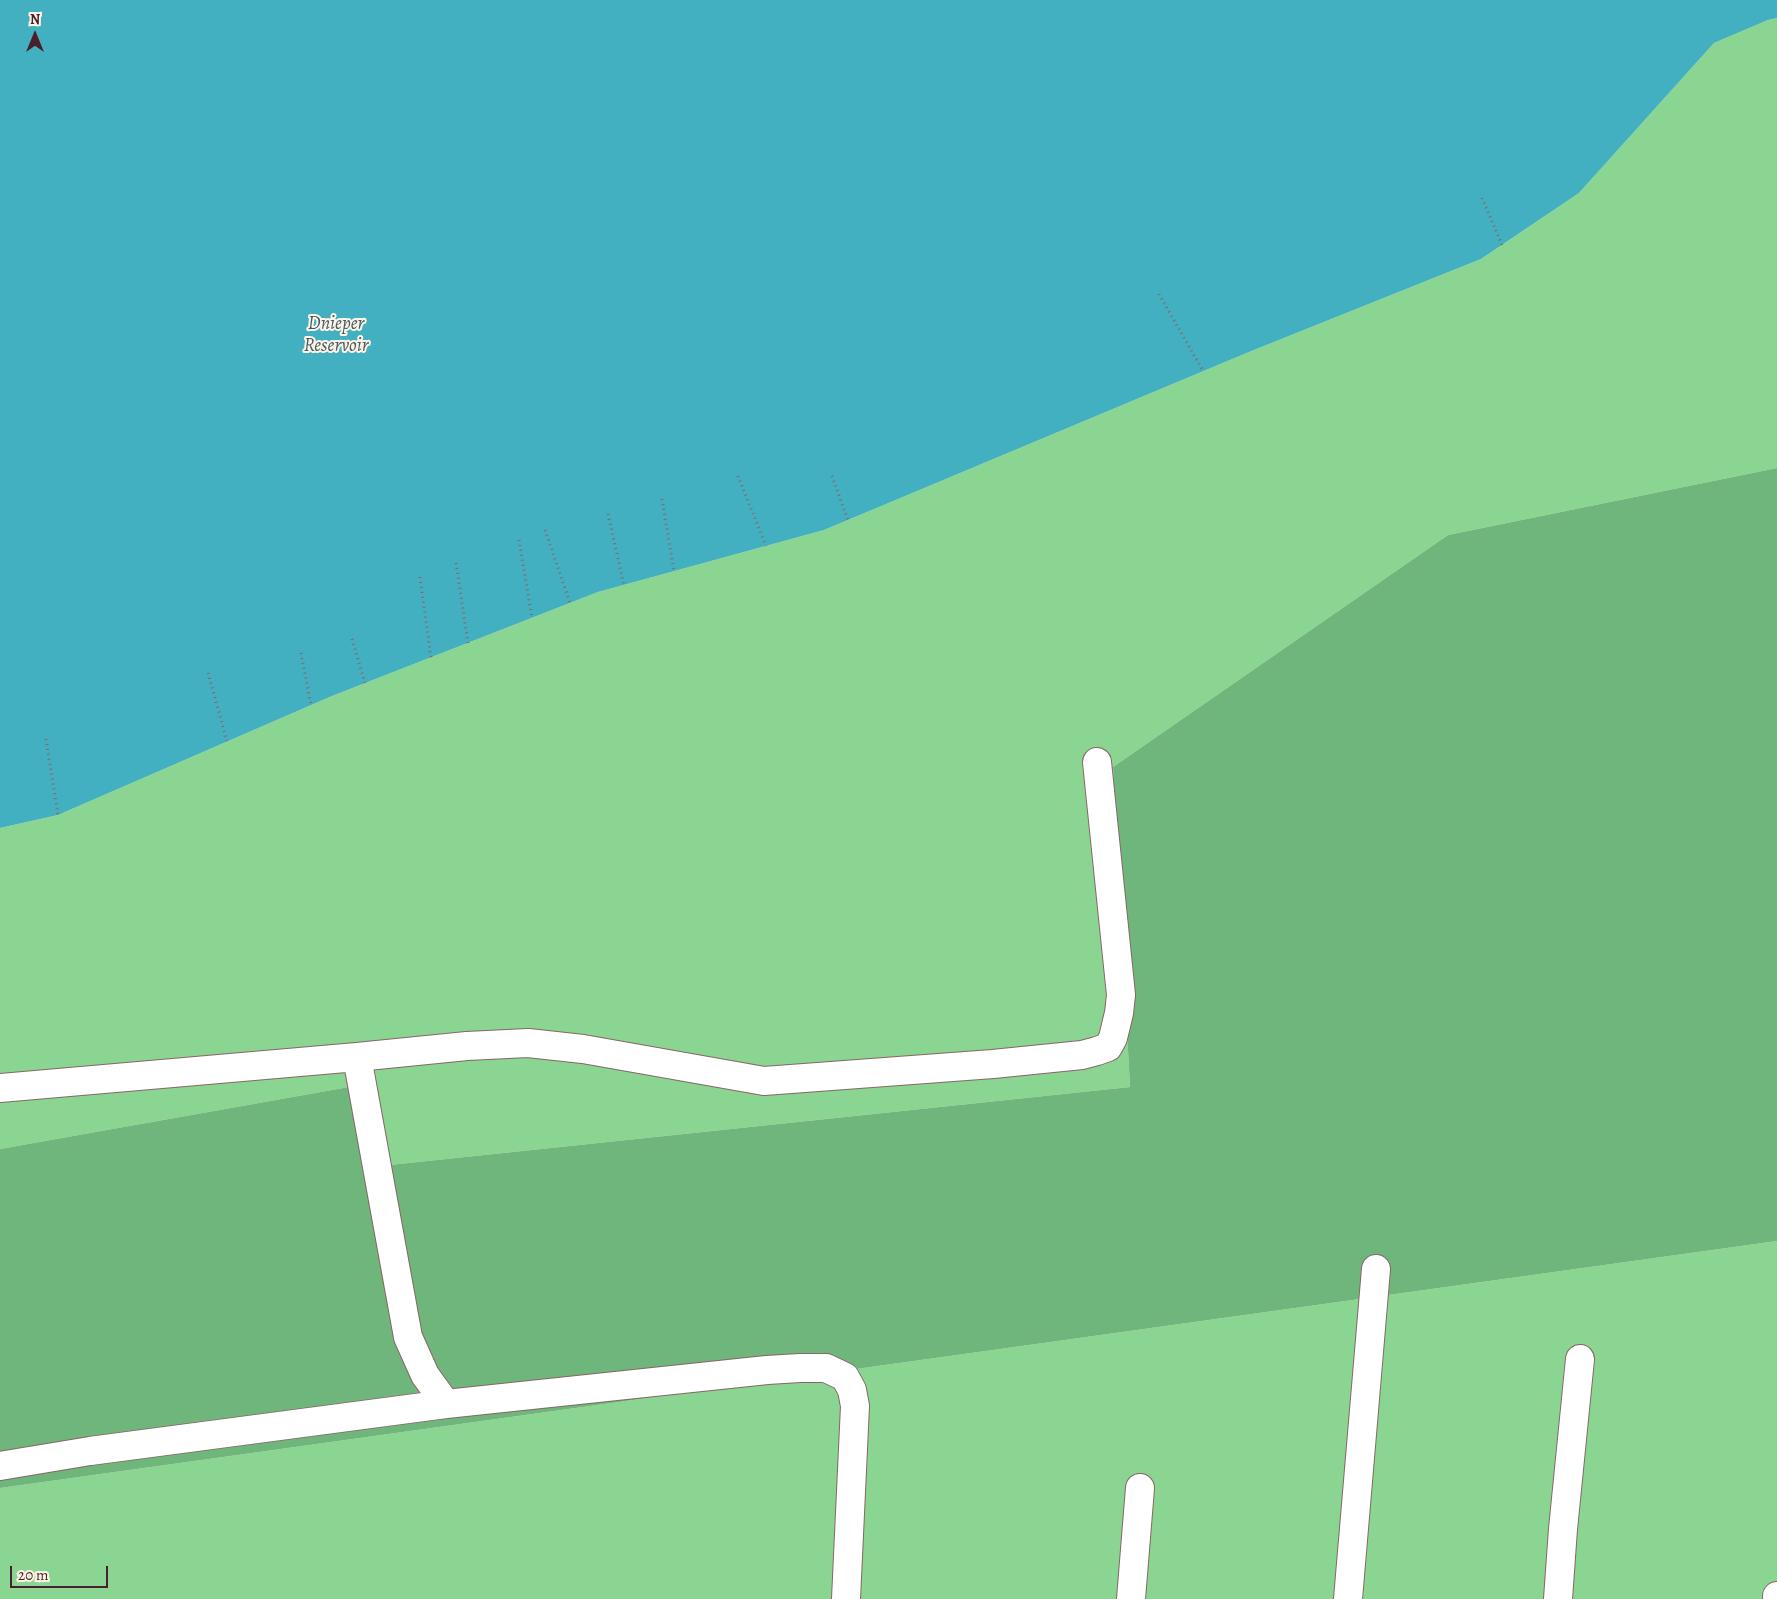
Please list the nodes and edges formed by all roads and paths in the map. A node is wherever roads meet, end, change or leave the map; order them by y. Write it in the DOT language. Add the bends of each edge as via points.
graph roads {
  1 [pos="1482,198"];
  2 [pos="1502,245"];
  3 [pos="1159,294"];
  4 [pos="1203,371"];
  5 [pos="738,476"];
  6 [pos="832,476"];
  7 [pos="662,499"];
  8 [pos="608,514"];
  9 [pos="848,520"];
  10 [pos="545,530"];
  11 [pos="519,540"];
  12 [pos="766,546"];
  13 [pos="456,563"];
  14 [pos="674,572"];
  15 [pos="420,577"];
  16 [pos="624,585"];
  17 [pos="570,603"];
  18 [pos="532,618"];
  19 [pos="352,638"];
  20 [pos="468,643"];
  21 [pos="302,653"];
  22 [pos="431,658"];
  23 [pos="208,673"];
  24 [pos="365,683"];
  25 [pos="311,705"];
  26 [pos="46,740"];
  27 [pos="227,741"];
  28 [pos="1096,762"];
  29 [pos="58,815"];
  30 [pos="357,1057"];
  31 [pos="0,1088"];
  32 [pos="1376,1269"];
  33 [pos="1580,1360"];
  34 [pos="446,1404"];
  35 [pos="0,1466"];
  36 [pos="1140,1488"];
  37 [pos="846,1599"];
  38 [pos="1131,1599"];
  39 [pos="1348,1599"];
  40 [pos="1558,1599"];
  1 -- 2 [label="path"];
  3 -- 4 [label="path"];
  5 -- 12 [label="path"];
  6 -- 9 [label="path"];
  7 -- 14 [label="path"];
  8 -- 16 [label="path"];
  10 -- 17 [label="path"];
  11 -- 18 [label="path"];
  13 -- 20 [label="path"];
  15 -- 22 [label="path"];
  19 -- 24 [label="path"];
  21 -- 25 [label="path"];
  23 -- 27 [label="path"];
  26 -- 29 [label="path"];
  28 -- 30 [label="street" via="1121,996 1116,1029 1108,1047 1082,1055 993,1064 764,1081 583,1049 528,1043"];
  30 -- 31 [label="street"];
  30 -- 34 [label="street" via="408,1337 425,1375"];
  32 -- 39 [label="street"];
  33 -- 40 [label="street"];
  34 -- 35 [label="street"];
  34 -- 37 [label="street" via="800,1368 826,1368 846,1377 855,1406"];
  36 -- 38 [label="street"];
}
